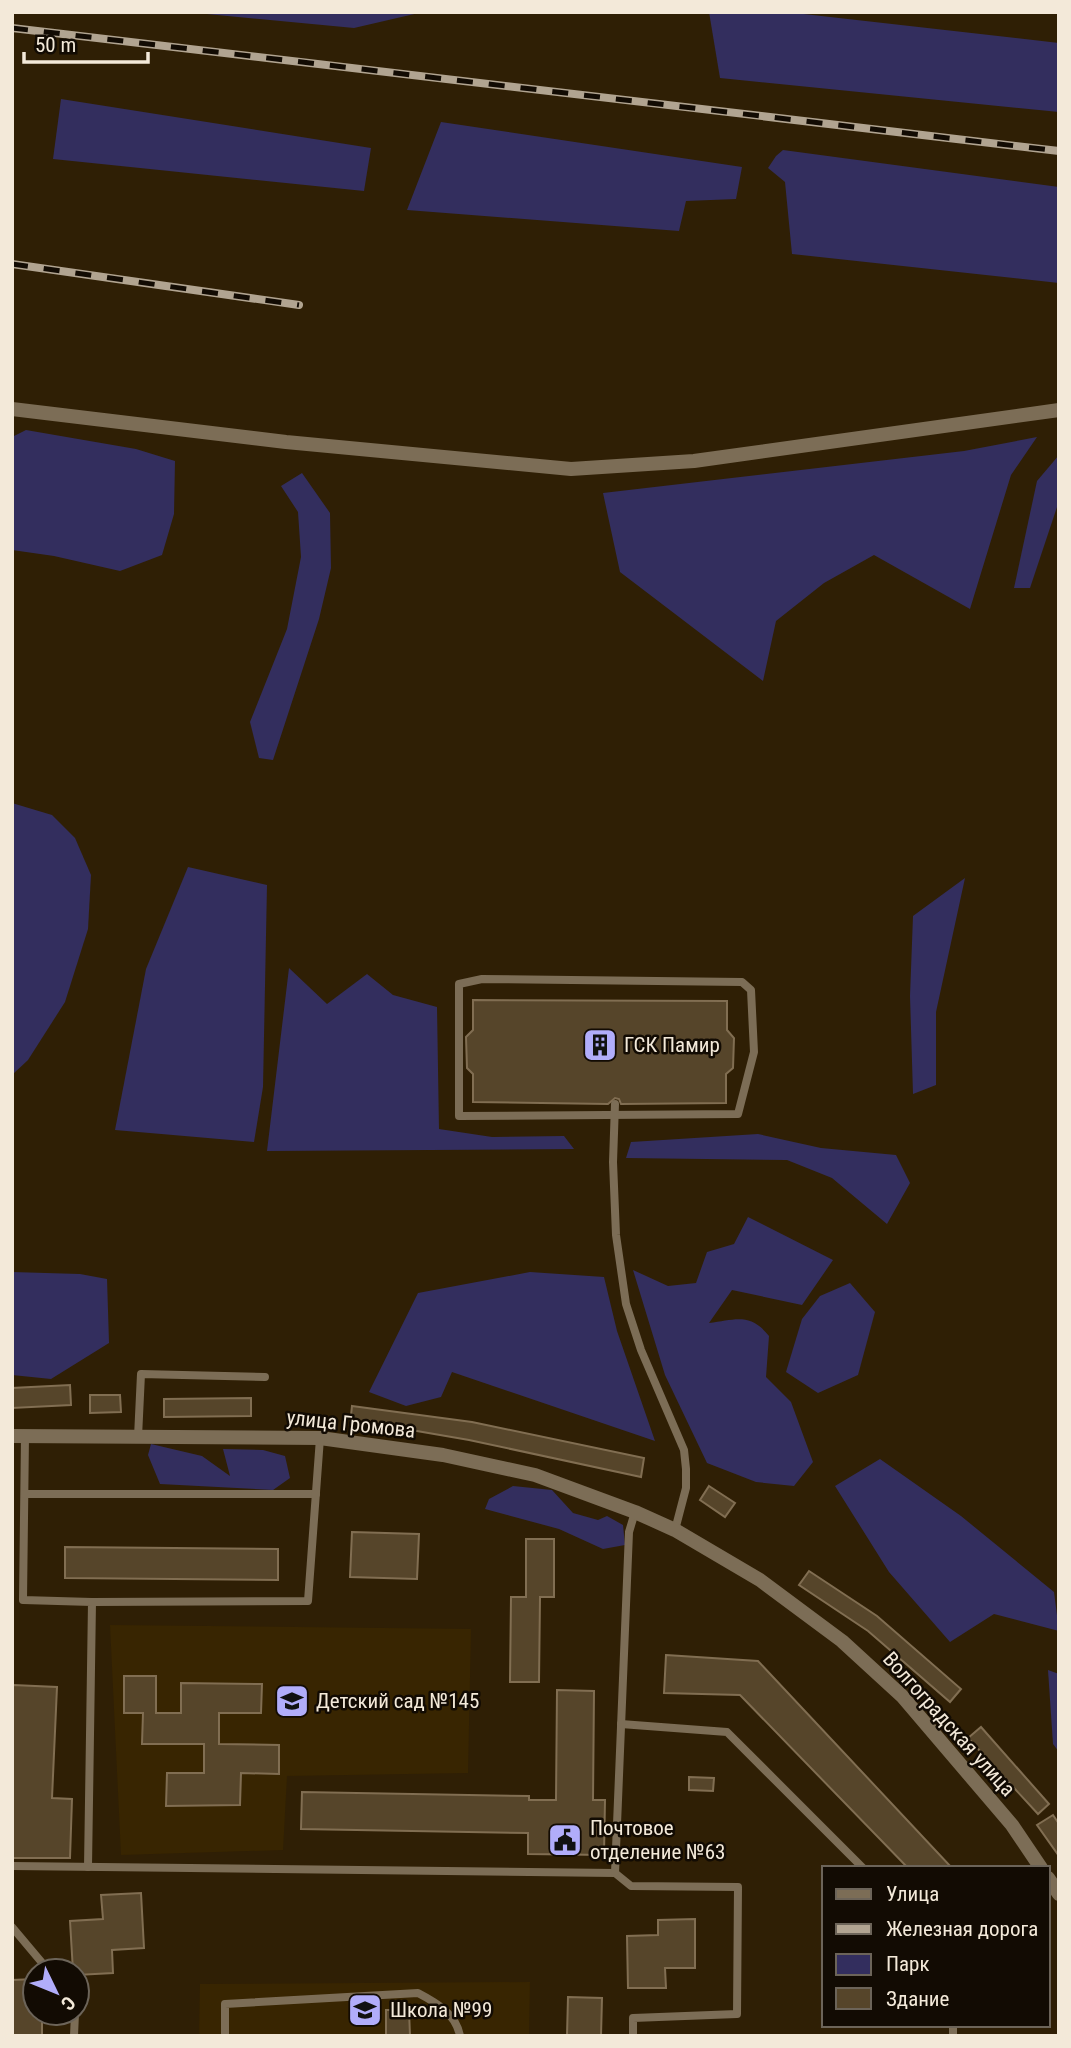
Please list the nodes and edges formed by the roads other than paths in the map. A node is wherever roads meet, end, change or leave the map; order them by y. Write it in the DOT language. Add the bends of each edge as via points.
graph roads {
  1 [pos="12,409"];
  2 [pos="1059,410"];
  3 [pos="615,1104"];
  4 [pos="615,1115"];
  5 [pos="265,1377"];
  6 [pos="19,1436"];
  7 [pos="138,1437"];
  8 [pos="320,1438"];
  9 [pos="24,1494"];
  10 [pos="316,1494"];
  11 [pos="635,1512"];
  12 [pos="675,1530"];
  13 [pos="92,1602"];
  14 [pos="621,1724"];
  15 [pos="12,1866"];
  16 [pos="861,1866"];
  17 [pos="1040,1866"];
  18 [pos="88,1867"];
  19 [pos="615,1873"];
  20 [pos="12,1927"];
  21 [pos="37,1957"];
  22 [pos="225,2036"];
  23 [pos="460,2036"];
  24 [pos="633,2036"];
  1 -- 2 [label="street" via="286,442 571,469 694,461"];
  3 -- 4 [label="lane"];
  4 -- 4 [label="lane" via="459,1116 459,984 482,979 742,982 751,990 754,1052 738,1114"];
  4 -- 12 [label="lane" via="616,1235 626,1304 684,1450 686,1488"];
  5 -- 7 [label="lane" via="141,1374"];
  6 -- 7 [label="street, улица Громова"];
  6 -- 9 [label="lane"];
  7 -- 8 [label="street, улица Громова"];
  8 -- 10 [label="lane"];
  8 -- 11 [label="street, улица Громова" via="443,1455 535,1475"];
  9 -- 10 [label="lane"];
  9 -- 13 [label="lane" via="23,1600"];
  10 -- 13 [label="lane" via="309,1601"];
  11 -- 12 [label="street, Волгоградская улица"];
  11 -- 14 [label="lane" via="629,1532"];
  12 -- 17 [label="street, Волгоградская улица" via="760,1580 872,1668 902,1696 1004,1815"];
  13 -- 18 [label="lane"];
  14 -- 16 [label="lane" via="727,1732"];
  14 -- 19 [label="lane"];
  15 -- 18 [label="lane"];
  18 -- 19 [label="lane"];
  19 -- 24 [label="lane" via="631,1886 738,1887 737,2014 633,2018"];
  20 -- 21 [label="lane"];
  22 -- 23 [label="lane" via="225,2004 418,1993 448,2012"];
}
